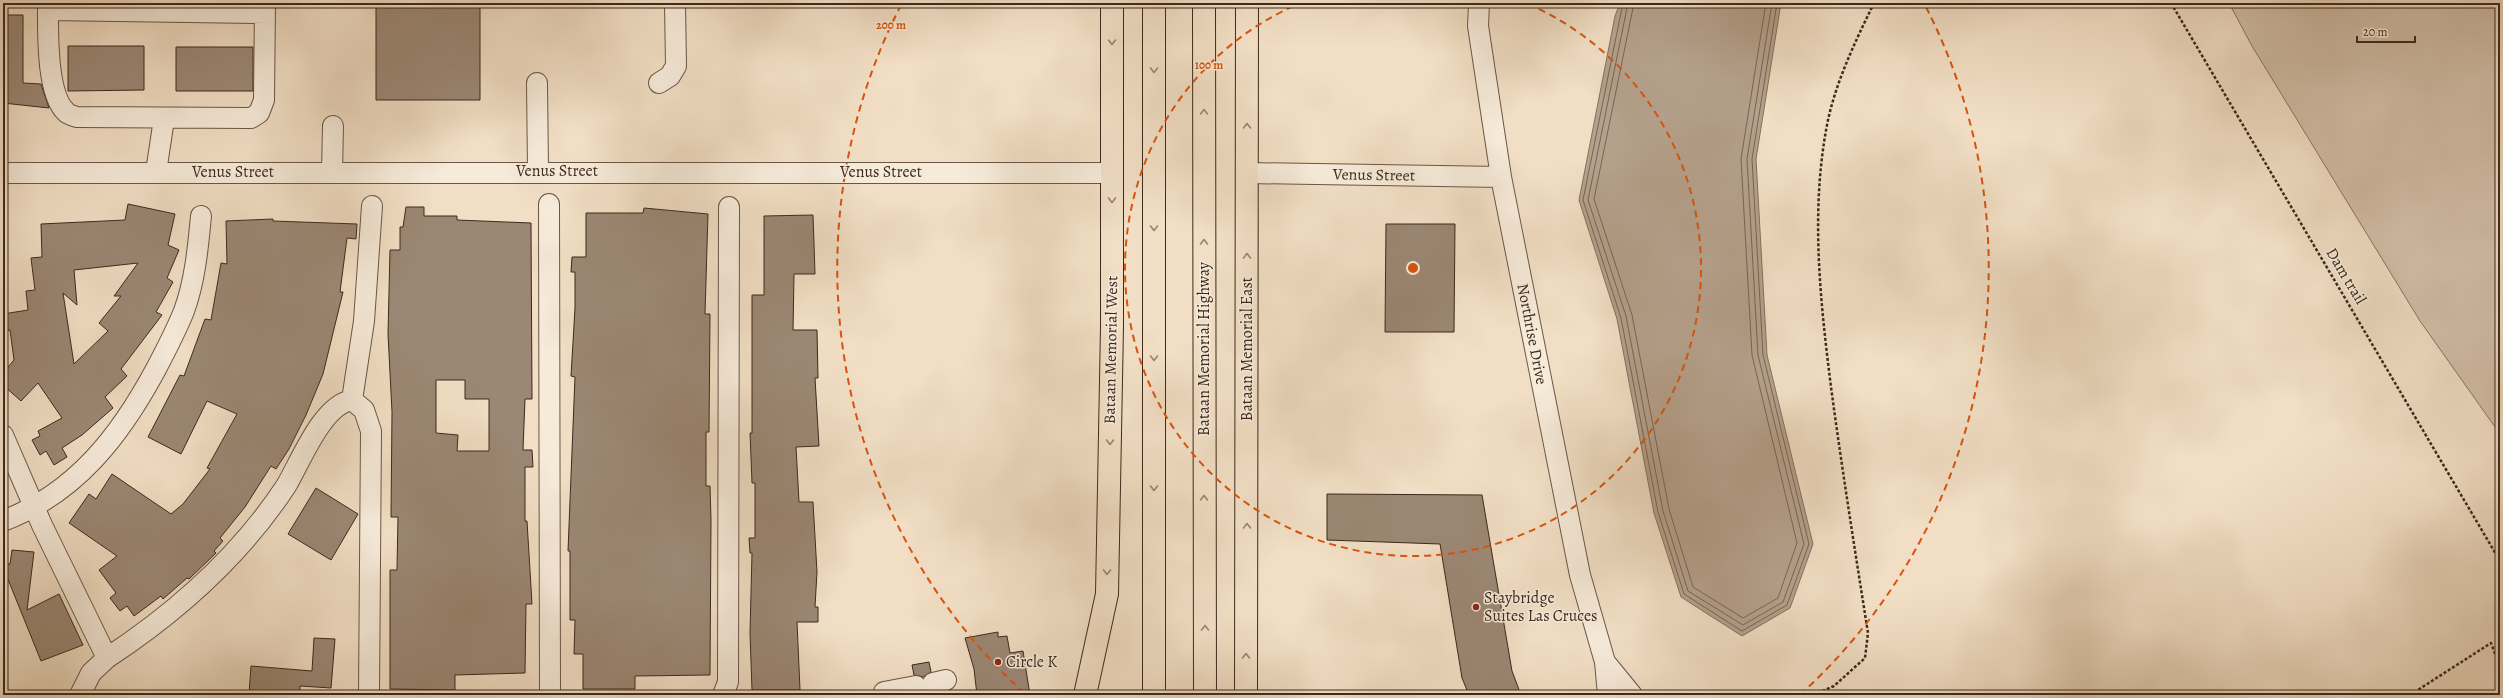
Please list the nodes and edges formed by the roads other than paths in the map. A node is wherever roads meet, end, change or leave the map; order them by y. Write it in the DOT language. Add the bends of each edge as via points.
graph roads {
  1 [pos="675,3"];
  2 [pos="1112,3"];
  3 [pos="1154,3"];
  4 [pos="1204,3"];
  5 [pos="1247,3"];
  6 [pos="1479,3"];
  7 [pos="48,7"];
  8 [pos="265,8"];
  9 [pos="537,83"];
  10 [pos="659,83"];
  11 [pos="164,119"];
  12 [pos="333,126"];
  13 [pos="538,171"];
  14 [pos="156,172"];
  15 [pos="332,172"];
  16 [pos="3,173"];
  17 [pos="1112,173"];
  18 [pos="1247,173"];
  19 [pos="1501,177"];
  20 [pos="549,204"];
  21 [pos="372,206"];
  22 [pos="729,207"];
  23 [pos="201,216"];
  24 [pos="352,400"];
  25 [pos="3,435"];
  26 [pos="35,507"];
  27 [pos="3,521"];
  28 [pos="107,658"];
  29 [pos="1605,662"];
  30 [pos="932,683"];
  31 [pos="884,692"];
  32 [pos="80,695"];
  33 [pos="369,695"];
  34 [pos="550,695"];
  35 [pos="723,695"];
  36 [pos="1085,695"];
  37 [pos="1154,695"];
  38 [pos="1205,695"];
  39 [pos="1246,695"];
  40 [pos="1608,695"];
  41 [pos="1632,695"];
  1 -- 10 [label="street" via="676,66 670,76"];
  2 -- 17 [label="main road, Bataan Memorial West, one-way"];
  3 -- 37 [label="main road, one-way"];
  38 -- 4 [label="main road, Bataan Memorial Highway, one-way"];
  18 -- 5 [label="main road, Bataan Memorial East, one-way"];
  6 -- 19 [label="street, Northrise Drive" via="1478,26"];
  7 -- 8 [label="street"];
  7 -- 11 [label="street" via="47,57 60,103 66,113 77,117"];
  8 -- 11 [label="street" via="264,100 259,113 251,118"];
  9 -- 13 [label="street"];
  11 -- 14 [label="street"];
  12 -- 15 [label="street"];
  13 -- 15 [label="street, Venus Street"];
  13 -- 17 [label="street, Venus Street"];
  14 -- 15 [label="street, Venus Street"];
  14 -- 16 [label="street, Venus Street"];
  17 -- 36 [label="main road, Bataan Memorial West, one-way" via="1107,594"];
  18 -- 19 [label="street, Venus Street"];
  39 -- 18 [label="main road, Bataan Memorial East, one-way"];
  19 -- 29 [label="street, Northrise Drive" via="1580,575"];
  20 -- 34 [label="street"];
  21 -- 24 [label="street" via="366,301"];
  22 -- 35 [label="street" via="728,682"];
  23 -- 26 [label="street" via="194,272 184,311 138,400 112,438 87,466 67,485"];
  24 -- 28 [label="street" via="336,405 324,418 286,486 234,553 179,605"];
  24 -- 33 [label="street" via="364,410 371,431"];
  25 -- 26 [label="street"];
  26 -- 27 [label="street"];
  26 -- 28 [label="street"];
  28 -- 32 [label="street" via="91,673"];
  29 -- 40 [label="street, Northrise Drive"];
  29 -- 41 [label="street, Northrise Drive"];
  30 -- 31 [label="street"];
}
